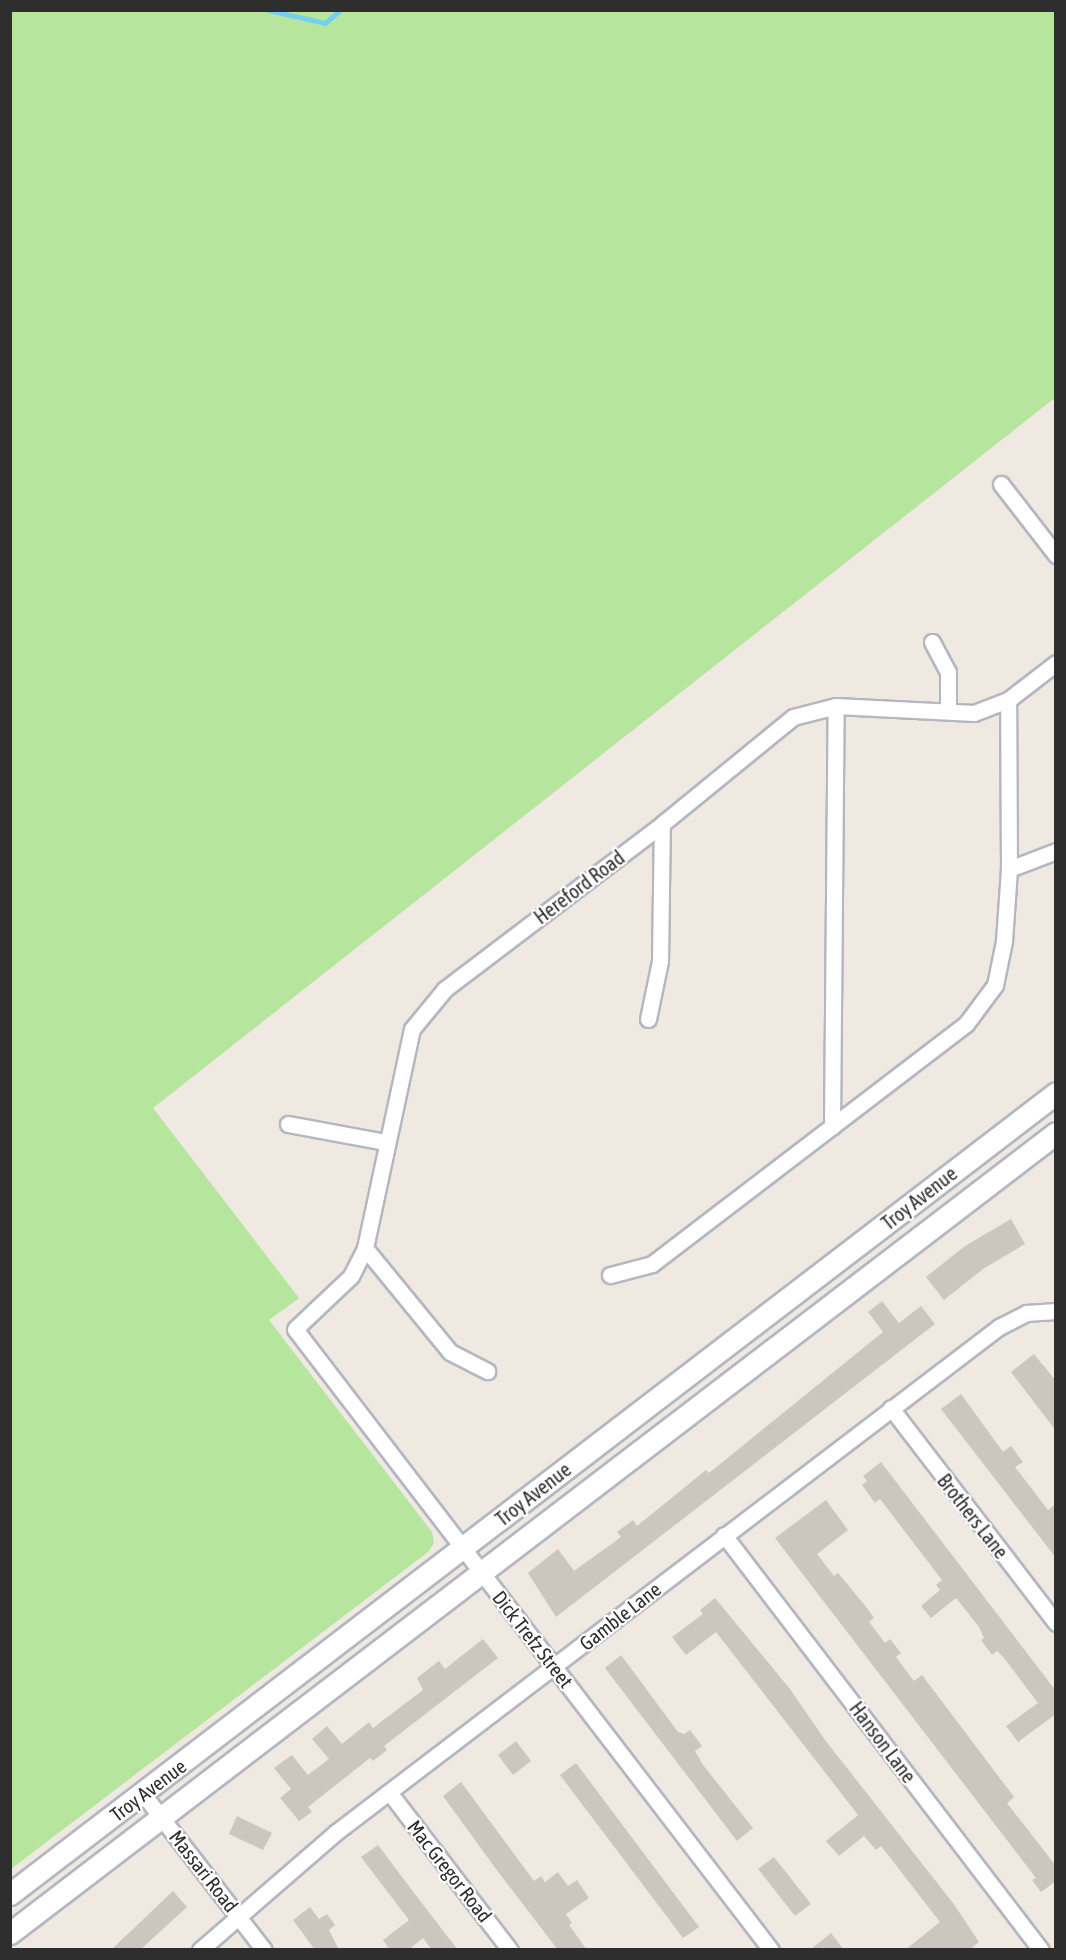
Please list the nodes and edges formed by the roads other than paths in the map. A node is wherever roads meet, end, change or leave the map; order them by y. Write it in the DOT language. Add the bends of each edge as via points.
graph roads {
  1 [pos="1001,484"];
  2 [pos="1056,555"];
  3 [pos="932,642"];
  4 [pos="1056,663"];
  5 [pos="1008,700"];
  6 [pos="836,706"];
  7 [pos="948,711"];
  8 [pos="662,824"];
  9 [pos="1056,851"];
  10 [pos="1009,869"];
  11 [pos="648,1019"];
  12 [pos="1056,1093"];
  13 [pos="288,1124"];
  14 [pos="832,1127"];
  15 [pos="1056,1133"];
  16 [pos="385,1142"];
  17 [pos="365,1248"];
  18 [pos="610,1275"];
  19 [pos="1056,1311"];
  20 [pos="295,1329"];
  21 [pos="487,1371"];
  22 [pos="891,1408"];
  23 [pos="724,1535"];
  24 [pos="463,1548"];
  25 [pos="480,1570"];
  26 [pos="1056,1623"];
  27 [pos="554,1666"];
  28 [pos="389,1792"];
  29 [pos="143,1794"];
  30 [pos="161,1816"];
  31 [pos="10,1894"];
  32 [pos="238,1916"];
  33 [pos="10,1933"];
  34 [pos="200,1950"];
  35 [pos="264,1950"];
  36 [pos="510,1950"];
  37 [pos="771,1950"];
  38 [pos="1041,1950"];
  1 -- 2 [label="street"];
  3 -- 7 [label="street" via="948,672"];
  4 -- 5 [label="street, Hereford Road"];
  5 -- 7 [label="street, Hereford Road" via="974,713"];
  5 -- 10 [label="street"];
  6 -- 7 [label="street, Hereford Road"];
  6 -- 8 [label="street, Hereford Road" via="793,717"];
  6 -- 14 [label="street"];
  8 -- 11 [label="street" via="660,961"];
  8 -- 16 [label="street, Hereford Road" via="445,989 412,1029"];
  9 -- 10 [label="street"];
  10 -- 14 [label="street" via="1004,941 995,986 966,1024"];
  12 -- 24 [label="main road, Troy Avenue"];
  13 -- 16 [label="street"];
  14 -- 18 [label="street" via="652,1264"];
  15 -- 25 [label="main road, Troy Avenue"];
  16 -- 17 [label="street, Hereford Road"];
  17 -- 20 [label="street, Hereford Road" via="351,1276"];
  17 -- 21 [label="street" via="450,1352"];
  19 -- 22 [label="street, Gamble Lane" via="1026,1313 1009,1321"];
  20 -- 24 [label="street, Dick Trefz Street"];
  22 -- 23 [label="street, Gamble Lane"];
  22 -- 26 [label="street, Brothers Lane"];
  23 -- 27 [label="street, Gamble Lane"];
  23 -- 38 [label="street, Hanson Lane"];
  24 -- 25 [label="street, Dick Trefz Street"];
  24 -- 29 [label="main road, Troy Avenue"];
  25 -- 27 [label="street, Dick Trefz Street"];
  25 -- 30 [label="main road, Troy Avenue"];
  27 -- 28 [label="street, Gamble Lane"];
  27 -- 37 [label="street, Dick Trefz Street"];
  28 -- 32 [label="street, Gamble Lane"];
  28 -- 36 [label="street, Mac Gregor Road"];
  29 -- 30 [label="street, Massari Road"];
  29 -- 31 [label="main road, Troy Avenue"];
  30 -- 32 [label="street, Massari Road"];
  30 -- 33 [label="main road, Troy Avenue"];
  32 -- 34 [label="street, Gamble Lane"];
  32 -- 35 [label="street, Massari Road"];
}
